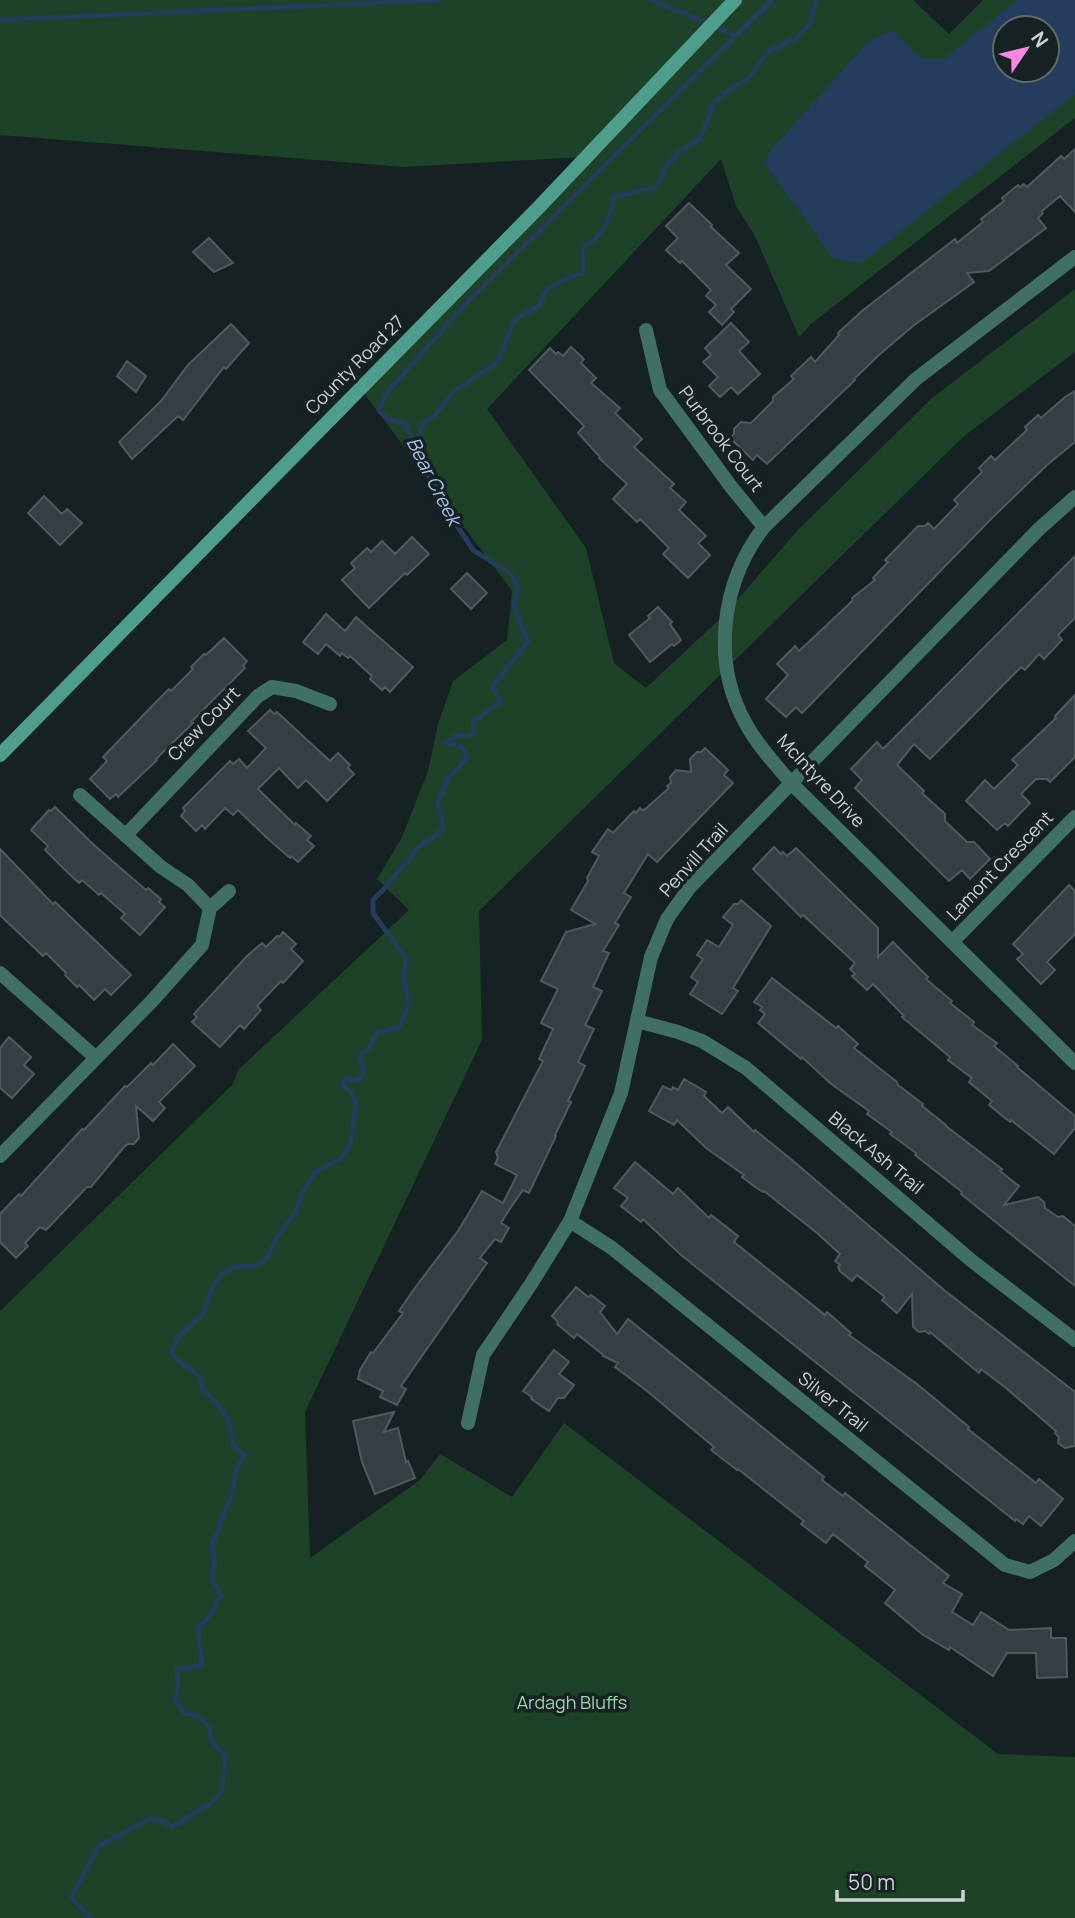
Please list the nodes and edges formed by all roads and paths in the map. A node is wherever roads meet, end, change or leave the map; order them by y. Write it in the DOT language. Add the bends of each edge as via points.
graph roads {
  1 [pos="736,0"];
  2 [pos="1075,257"];
  3 [pos="646,330"];
  4 [pos="1075,497"];
  5 [pos="764,527"];
  6 [pos="330,704"];
  7 [pos="0,755"];
  8 [pos="792,784"];
  9 [pos="80,794"];
  10 [pos="1075,817"];
  11 [pos="126,835"];
  12 [pos="229,891"];
  13 [pos="210,908"];
  14 [pos="952,942"];
  15 [pos="0,973"];
  16 [pos="637,1021"];
  17 [pos="95,1057"];
  18 [pos="1075,1063"];
  19 [pos="0,1156"];
  20 [pos="570,1221"];
  21 [pos="1075,1340"];
  22 [pos="468,1423"];
  23 [pos="1075,1541"];
  1 -- 7 [label="main road, County Road 27"];
  2 -- 5 [label="street, McIntyre Drive" via="916,379"];
  3 -- 5 [label="street, Purbrook Court" via="660,390"];
  4 -- 8 [label="street, Penvill Trail"];
  5 -- 8 [label="street, McIntyre Drive" via="752,542 725,614 726,670 746,725"];
  6 -- 11 [label="street, Crew Court" via="272,687 258,696"];
  8 -- 14 [label="street, McIntyre Drive"];
  8 -- 16 [label="street, Penvill Trail" via="690,887 667,919 652,957"];
  9 -- 11 [label="street"];
  10 -- 14 [label="street, Lamont Crescent"];
  11 -- 13 [label="street"];
  12 -- 13 [label="street"];
  13 -- 17 [label="street" via="202,945"];
  14 -- 18 [label="street, McIntyre Drive"];
  15 -- 17 [label="street"];
  16 -- 20 [label="street, Penvill Trail" via="621,1093"];
  16 -- 21 [label="street, Black Ash Trail" via="702,1041 746,1068 972,1261"];
  17 -- 19 [label="street"];
  20 -- 22 [label="street, Penvill Trail" via="483,1355"];
  20 -- 23 [label="street, Silver Trail" via="612,1248 1005,1565 1030,1572 1054,1560"];
}
